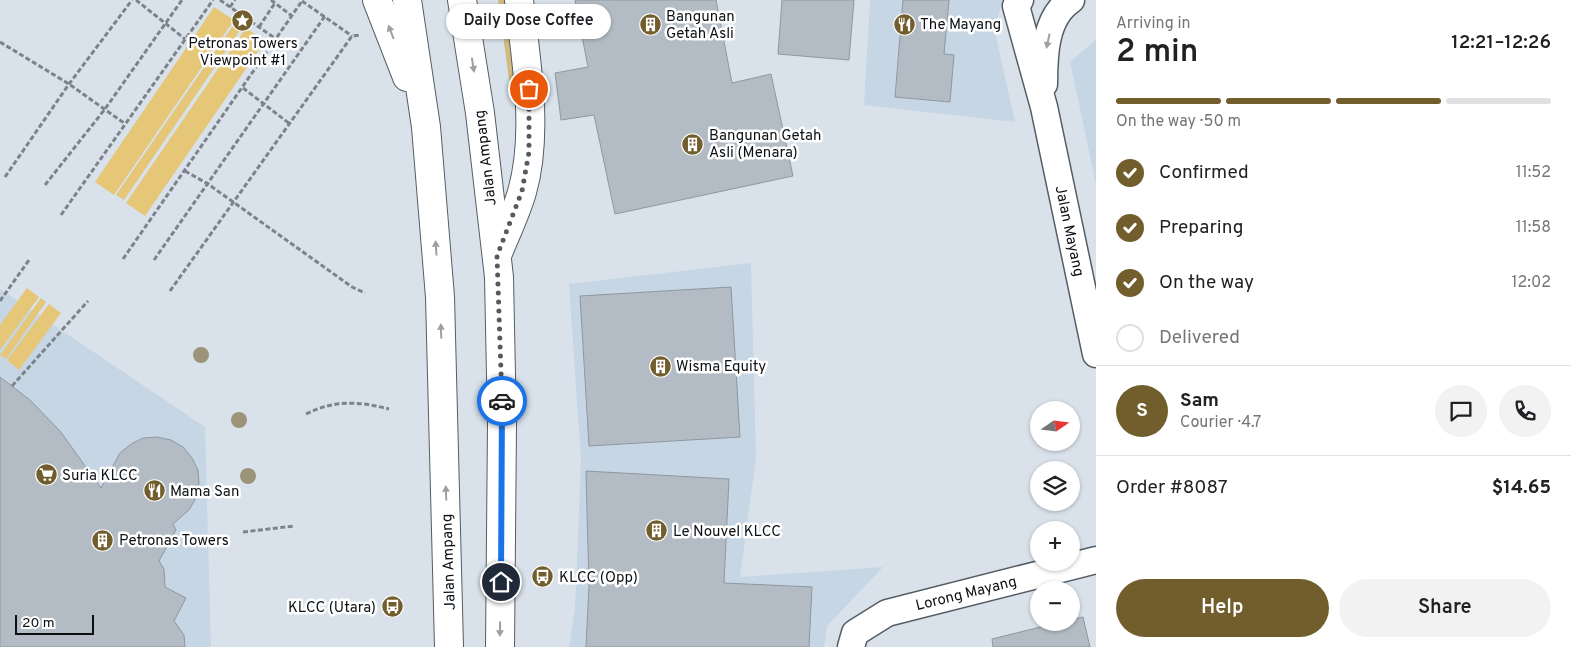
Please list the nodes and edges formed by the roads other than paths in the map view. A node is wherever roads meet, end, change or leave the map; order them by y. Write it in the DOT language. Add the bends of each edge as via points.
graph roads {
  1 [pos="377,0"];
  2 [pos="408,0"];
  3 [pos="462,0"];
  4 [pos="520,0"];
  5 [pos="1020,0"];
  6 [pos="1071,0"];
  7 [pos="1044,107"];
  8 [pos="426,127"];
  9 [pos="497,256"];
  10 [pos="1096,354"];
  11 [pos="1096,560"];
  12 [pos="449,647"];
  13 [pos="500,647"];
  14 [pos="851,647"];
  8 -- 1 [label="main road, one-way"];
  2 -- 8 [label="main road, Jalan Ampang"];
  3 -- 9 [label="main road, Jalan Ampang, one-way" via="480,113"];
  4 -- 9 [label="main road" via="529,89 529,152 522,191"];
  5 -- 7 [label="street, Jalan Mayang" via="1016,6"];
  6 -- 7 [label="street, Jalan Mayang, one-way" via="1063,5 1052,22 1044,61"];
  7 -- 10 [label="street, Jalan Mayang"];
  12 -- 8 [label="main road, Jalan Ampang, one-way" via="440,297"];
  9 -- 13 [label="main road, Jalan Ampang, one-way" via="502,426"];
  11 -- 14 [label="street, Lorong Mayang" via="887,613 855,633"];
}
